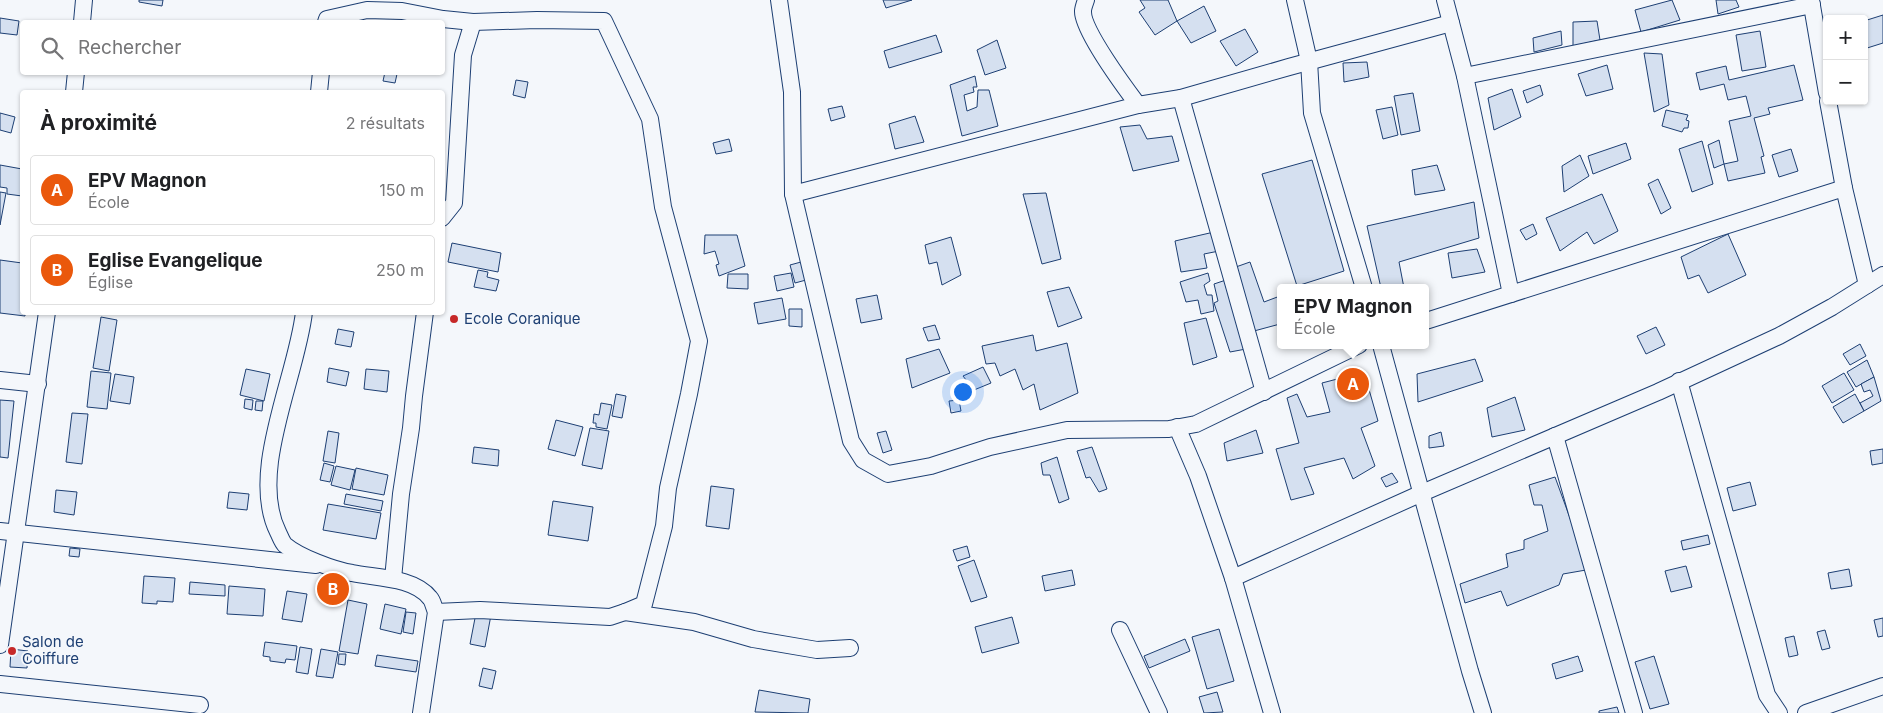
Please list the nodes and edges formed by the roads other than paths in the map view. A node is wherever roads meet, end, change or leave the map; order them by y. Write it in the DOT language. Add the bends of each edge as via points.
graph roads {
  1 [pos="84,0"];
  2 [pos="779,0"];
  3 [pos="1086,0"];
  4 [pos="1295,0"];
  5 [pos="1445,0"];
  6 [pos="1811,2"];
  7 [pos="82,20"];
  8 [pos="326,20"];
  9 [pos="443,20"];
  10 [pos="445,20"];
  11 [pos="473,22"];
  12 [pos="1451,24"];
  13 [pos="1309,61"];
  14 [pos="1823,71"];
  15 [pos="76,75"];
  16 [pos="321,75"];
  17 [pos="1465,76"];
  18 [pos="74,90"];
  19 [pos="319,90"];
  20 [pos="1181,98"];
  21 [pos="1138,105"];
  22 [pos="1829,105"];
  23 [pos="1844,188"];
  24 [pos="793,194"];
  25 [pos="445,214"];
  26 [pos="1883,274"];
  27 [pos="1363,284"];
  28 [pos="1867,285"];
  29 [pos="1511,294"];
  30 [pos="46,315"];
  31 [pos="303,315"];
  32 [pos="425,315"];
  33 [pos="1429,320"];
  34 [pos="1351,349"];
  35 [pos="1382,349"];
  36 [pos="0,380"];
  37 [pos="1680,381"];
  38 [pos="38,384"];
  39 [pos="1264,392"];
  40 [pos="1176,427"];
  41 [pos="1555,436"];
  42 [pos="1422,493"];
  43 [pos="8,533"];
  44 [pos="328,566"];
  45 [pos="393,578"];
  46 [pos="1233,578"];
  47 [pos="436,612"];
  48 [pos="625,612"];
  49 [pos="1120,630"];
  50 [pos="0,645"];
  51 [pos="850,648"];
  52 [pos="0,684"];
  53 [pos="1883,686"];
  54 [pos="200,705"];
  55 [pos="421,713"];
  56 [pos="1159,713"];
  57 [pos="1272,713"];
  58 [pos="1483,713"];
  59 [pos="1634,713"];
  60 [pos="1779,713"];
  61 [pos="1806,713"];
  1 -- 7 [label="street"];
  2 -- 24 [label="street" via="792,92"];
  3 -- 21 [label="street" via="1082,12 1100,52"];
  4 -- 13 [label="street"];
  5 -- 12 [label="street"];
  6 -- 14 [label="street"];
  6 -- 17 [label="street"];
  8 -- 9 [label="street" via="367,10 402,11"];
  10 -- 11 [label="street"];
  11 -- 25 [label="street" via="463,55 454,203"];
  11 -- 48 [label="street" via="604,21 650,119 663,207 699,341 668,488 664,526 644,604"];
  12 -- 13 [label="street"];
  12 -- 17 [label="street"];
  13 -- 20 [label="street"];
  13 -- 27 [label="street" via="1312,113"];
  15 -- 18 [label="street"];
  16 -- 19 [label="street"];
  17 -- 29 [label="street"];
  20 -- 21 [label="street"];
  20 -- 39 [label="street"];
  21 -- 24 [label="street"];
  22 -- 23 [label="street"];
  23 -- 28 [label="street"];
  23 -- 29 [label="street"];
  24 -- 40 [label="street" via="851,440 863,460 888,474 1067,430"];
  26 -- 28 [label="street"];
  28 -- 37 [label="street" via="1779,336"];
  29 -- 33 [label="street"];
  30 -- 38 [label="street"];
  31 -- 44 [label="street" via="296,358 271,452 268,480 270,509 284,545"];
  32 -- 45 [label="street"];
  34 -- 39 [label="street"];
  35 -- 42 [label="street"];
  36 -- 38 [label="street"];
  37 -- 41 [label="street"];
  37 -- 60 [label="street" via="1767,695"];
  38 -- 43 [label="street"];
  39 -- 40 [label="street" via="1196,424"];
  40 -- 46 [label="street" via="1198,476"];
  41 -- 42 [label="street"];
  41 -- 59 [label="street"];
  42 -- 46 [label="street"];
  42 -- 58 [label="street"];
  43 -- 44 [label="street"];
  43 -- 50 [label="street"];
  44 -- 45 [label="street" via="350,573"];
  45 -- 47 [label="street" via="414,586 430,598"];
  46 -- 57 [label="street"];
  47 -- 48 [label="street" via="480,610 610,617"];
  47 -- 55 [label="street"];
  48 -- 51 [label="street" via="694,622 753,639 817,650"];
  49 -- 56 [label="street"];
  52 -- 54 [label="street"];
  53 -- 61 [label="street"];
}
